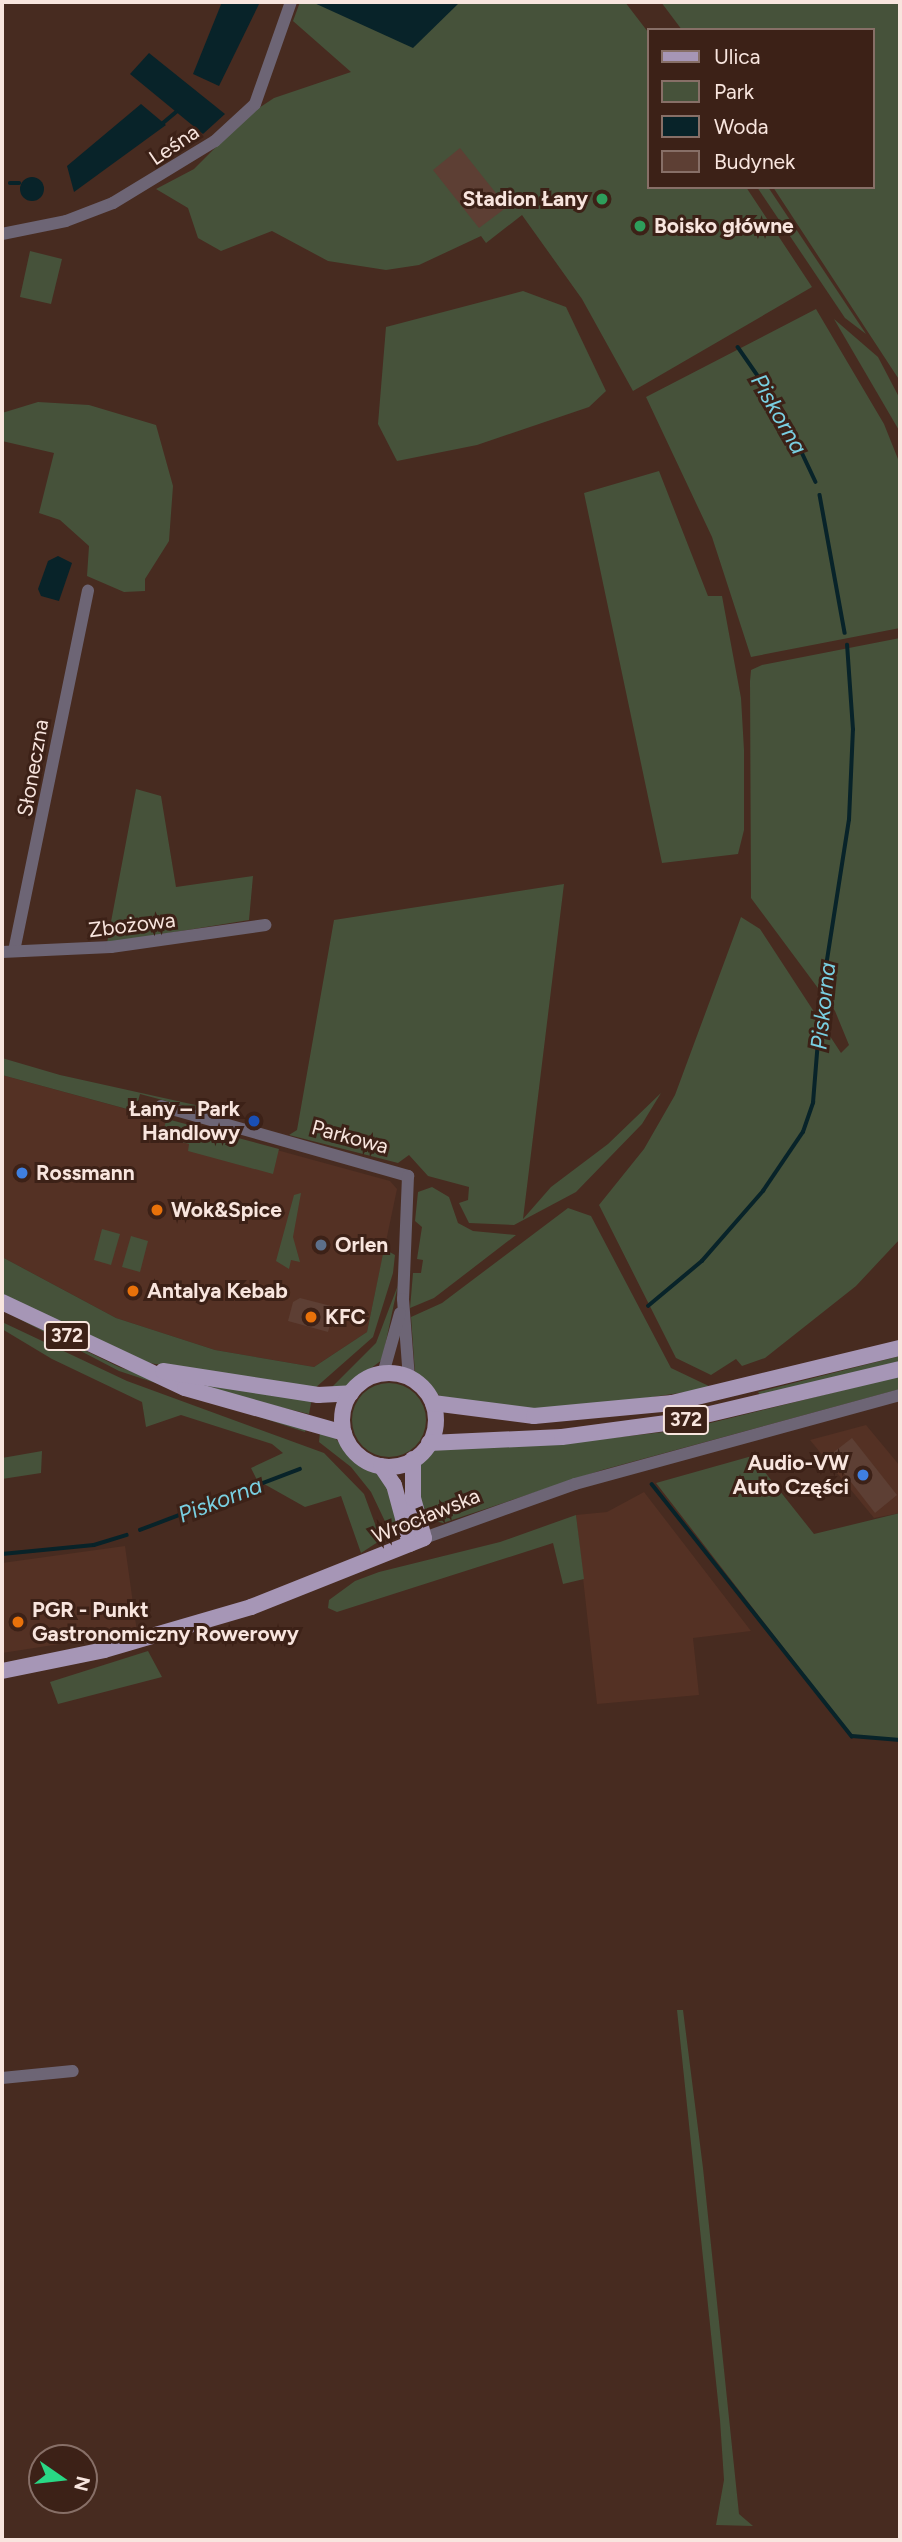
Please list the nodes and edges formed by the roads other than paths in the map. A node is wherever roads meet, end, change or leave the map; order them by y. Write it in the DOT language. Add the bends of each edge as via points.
graph roads {
  1 [pos="291,2"];
  2 [pos="2,234"];
  3 [pos="88,591"];
  4 [pos="265,925"];
  5 [pos="8,951"];
  6 [pos="161,1106"];
  7 [pos="403,1299"];
  8 [pos="2,1302"];
  9 [pos="900,1348"];
  10 [pos="134,1366"];
  11 [pos="900,1369"];
  12 [pos="383,1374"];
  13 [pos="410,1378"];
  14 [pos="351,1393"];
  15 [pos="900,1395"];
  16 [pos="433,1403"];
  17 [pos="344,1433"];
  18 [pos="429,1443"];
  19 [pos="414,1459"];
  20 [pos="381,1466"];
  21 [pos="417,1541"];
  22 [pos="2,1671"];
  23 [pos="73,2071"];
  24 [pos="2,2078"];
  1 -- 2 [label="street, Leśna" via="255,104 215,141 113,203 66,221"];
  3 -- 5 [label="street, Słoneczna"];
  4 -- 5 [label="street, Zbożowa" via="111,947"];
  6 -- 7 [label="street, Parkowa" via="408,1176"];
  7 -- 12 [label="street"];
  7 -- 13 [label="street"];
  8 -- 10 [label="main road, 372"];
  9 -- 16 [label="main road, 372" via="660,1404 534,1416"];
  10 -- 14 [label="main road, 372" via="318,1395"];
  10 -- 17 [label="main road, 372" via="184,1388"];
  11 -- 18 [label="main road, 372" via="658,1425"];
  12 -- 13 [label="main road"];
  12 -- 14 [label="main road, 372"];
  13 -- 16 [label="main road"];
  14 -- 17 [label="main road" via="343,1411"];
  15 -- 21 [label="street, Wrocławska" via="575,1484"];
  16 -- 18 [label="main road" via="436,1423"];
  17 -- 20 [label="main road" via="358,1455"];
  18 -- 19 [label="main road"];
  19 -- 20 [label="main road"];
  19 -- 21 [label="main road"];
  20 -- 21 [label="main road"];
  21 -- 22 [label="main road, Wrocławska" via="214,1619"];
  23 -- 24 [label="street"];
}
